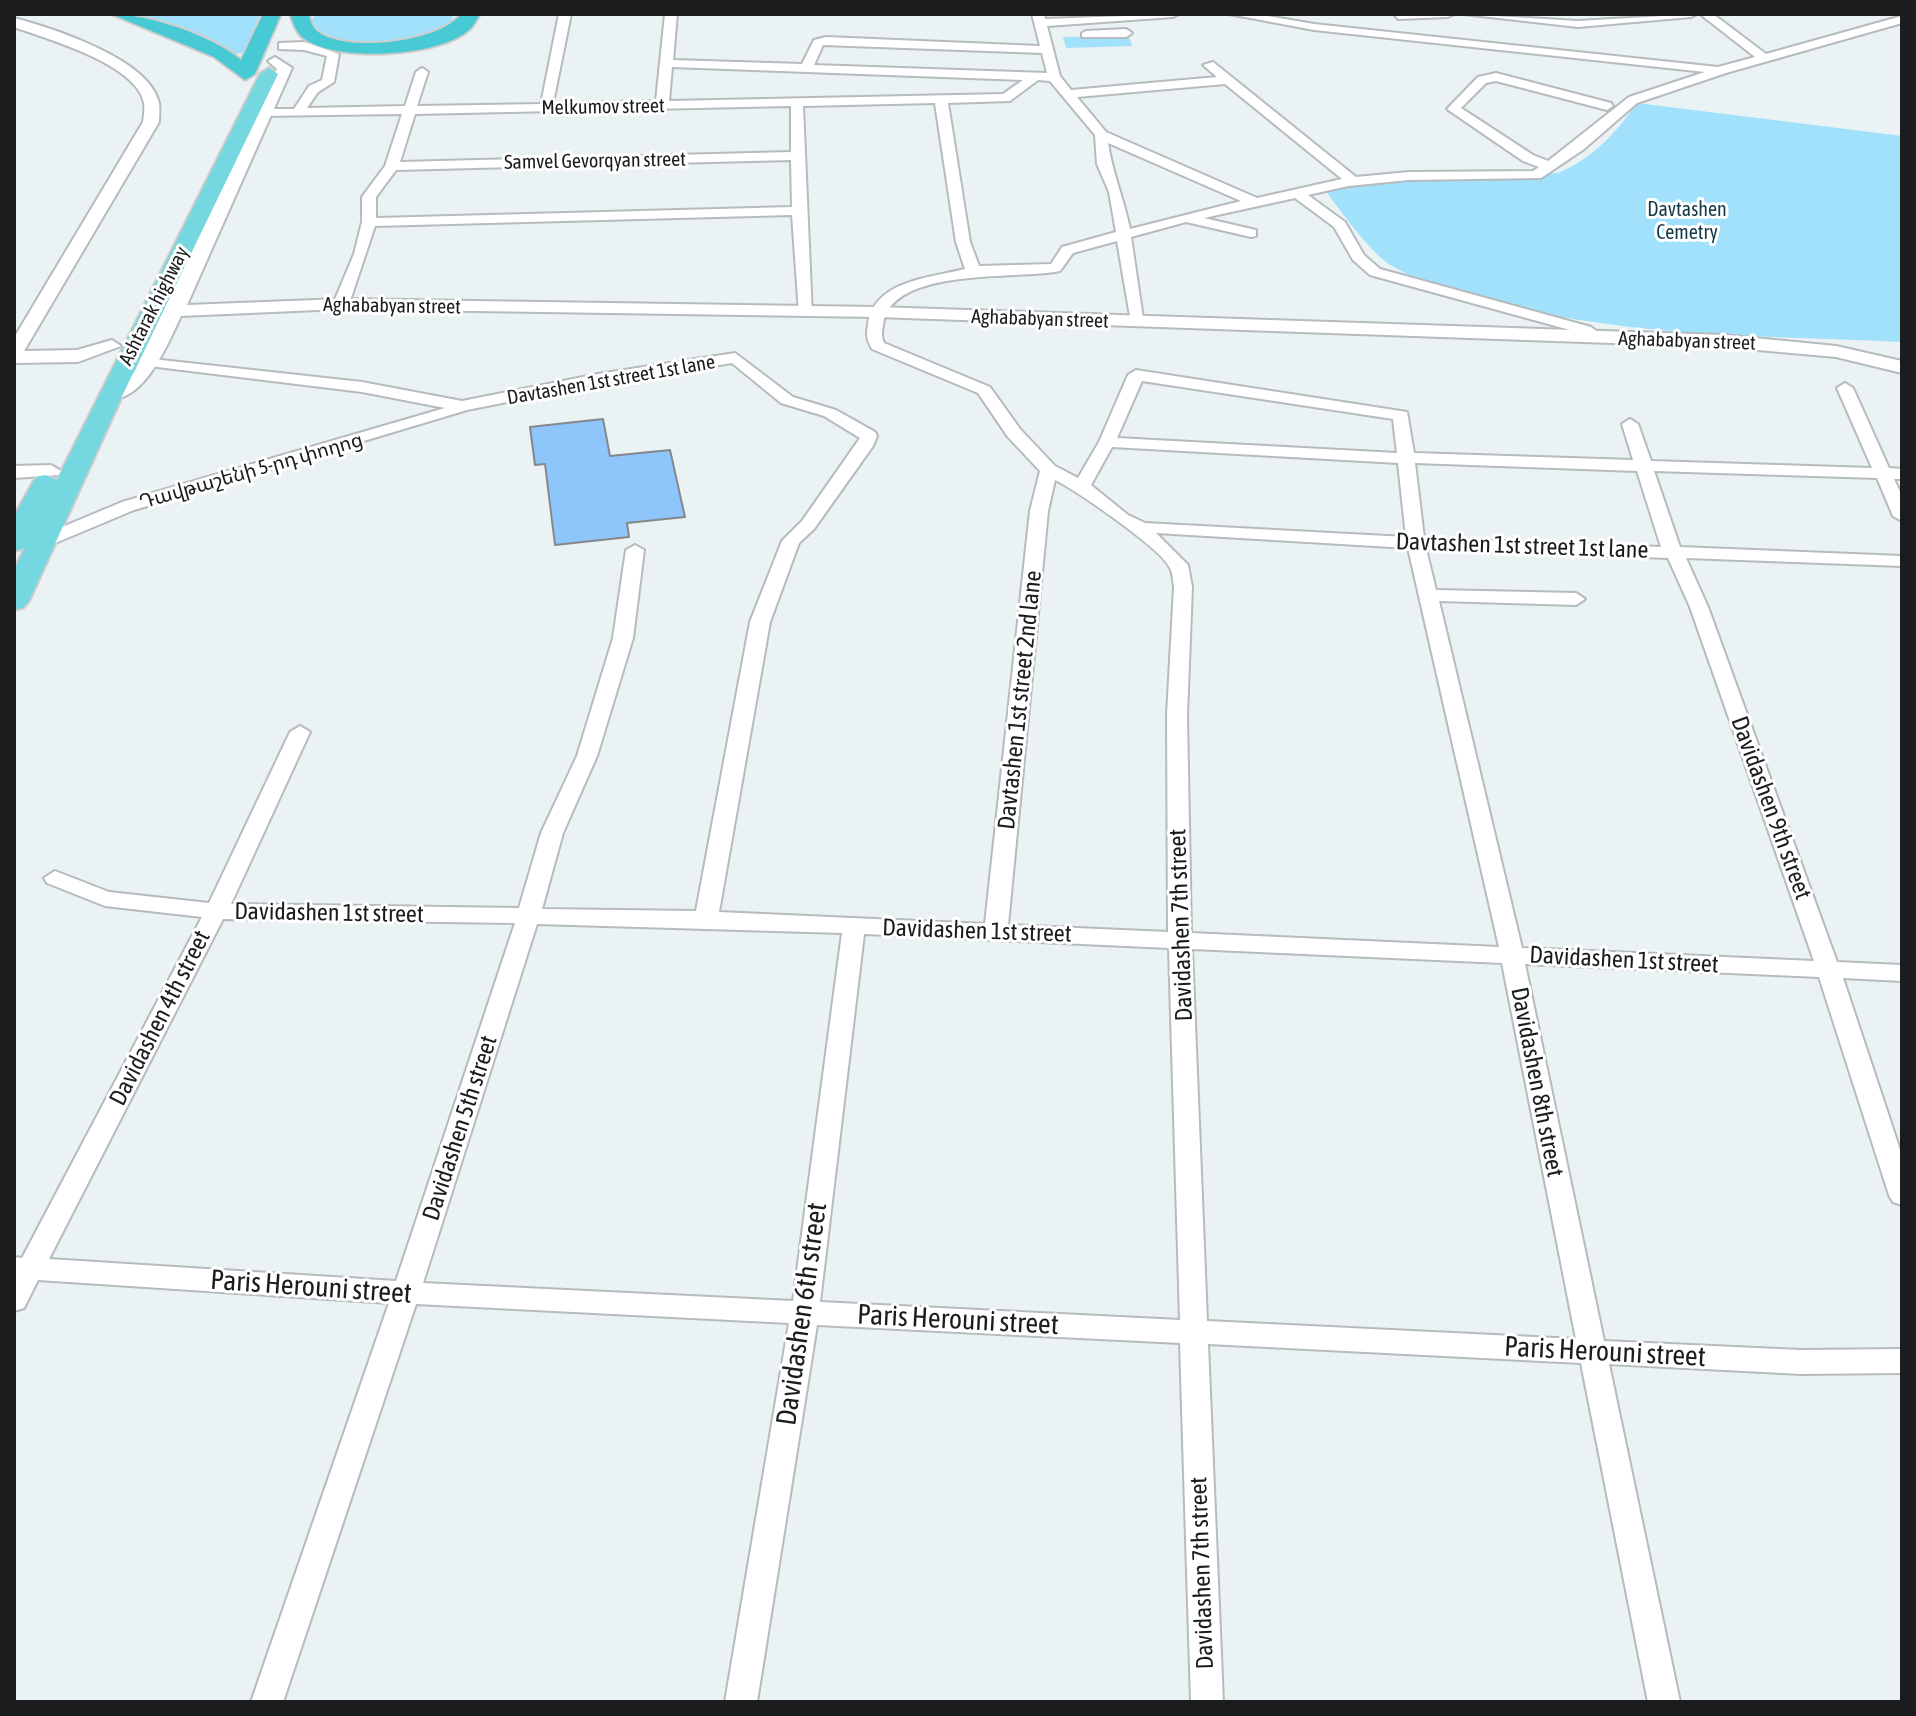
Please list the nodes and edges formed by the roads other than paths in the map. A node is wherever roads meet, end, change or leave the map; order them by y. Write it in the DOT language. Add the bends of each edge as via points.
graph roads {
  1 [pos="120,14"];
  2 [pos="272,14"];
  3 [pos="300,14"];
  4 [pos="471,14"];
  5 [pos="565,14"];
  6 [pos="671,14"];
  7 [pos="1173,14"];
  8 [pos="1235,14"];
  9 [pos="1448,14"];
  10 [pos="1469,14"];
  11 [pos="1691,14"];
  12 [pos="1706,14"];
  13 [pos="1397,15"];
  14 [pos="1901,16"];
  15 [pos="1556,18"];
  16 [pos="14,22"];
  17 [pos="1045,32"];
  18 [pos="1126,33"];
  19 [pos="1571,34"];
  20 [pos="1071,35"];
  21 [pos="1416,37"];
  22 [pos="1582,45"];
  23 [pos="1593,57"];
  24 [pos="1764,58"];
  25 [pos="275,60"];
  26 [pos="664,63"];
  27 [pos="1209,65"];
  28 [pos="806,69"];
  29 [pos="1722,70"];
  30 [pos="422,72"];
  31 [pos="1034,77"];
  32 [pos="1054,77"];
  33 [pos="1229,80"];
  34 [pos="1067,94"];
  35 [pos="1644,97"];
  36 [pos="941,100"];
  37 [pos="797,103"];
  38 [pos="662,106"];
  39 [pos="1607,106"];
  40 [pos="546,108"];
  41 [pos="408,112"];
  42 [pos="265,113"];
  43 [pos="297,114"];
  44 [pos="1101,135"];
  45 [pos="799,156"];
  46 [pos="203,160"];
  47 [pos="1546,165"];
  48 [pos="392,166"];
  49 [pos="1354,182"];
  50 [pos="189,188"];
  51 [pos="215,188"];
  52 [pos="1297,193"];
  53 [pos="1254,202"];
  54 [pos="799,211"];
  55 [pos="1185,218"];
  56 [pos="369,222"];
  57 [pos="1124,232"];
  58 [pos="1251,233"];
  59 [pos="973,271"];
  60 [pos="341,304"];
  61 [pos="175,311"];
  62 [pos="877,312"];
  63 [pos="807,313"];
  64 [pos="1139,322"];
  65 [pos="1597,338"];
  66 [pos="112,346"];
  67 [pos="14,355"];
  68 [pos="149,361"];
  69 [pos="1902,367"];
  70 [pos="1845,388"];
  71 [pos="110,394"];
  72 [pos="462,406"];
  73 [pos="1630,424"];
  74 [pos="1107,442"];
  75 [pos="1403,458"];
  76 [pos="1643,465"];
  77 [pos="1049,470"];
  78 [pos="51,471"];
  79 [pos="14,472"];
  80 [pos="1882,474"];
  81 [pos="1902,474"];
  82 [pos="1082,486"];
  83 [pos="1902,516"];
  84 [pos="1142,529"];
  85 [pos="42,542"];
  86 [pos="14,543"];
  87 [pos="1416,543"];
  88 [pos="635,550"];
  89 [pos="1672,551"];
  90 [pos="1902,561"];
  91 [pos="1428,595"];
  92 [pos="1576,599"];
  93 [pos="14,601"];
  94 [pos="300,732"];
  95 [pos="55,878"];
  96 [pos="216,911"];
  97 [pos="528,917"];
  98 [pos="706,919"];
  99 [pos="854,925"];
  100 [pos="996,930"];
  101 [pos="1182,940"];
  102 [pos="1512,955"];
  103 [pos="1828,969"];
  104 [pos="1902,973"];
  105 [pos="1902,1195"];
  106 [pos="22,1268"];
  107 [pos="406,1293"];
  108 [pos="14,1300"];
  109 [pos="805,1313"];
  110 [pos="1192,1332"];
  111 [pos="1591,1351"];
  112 [pos="1902,1361"];
  113 [pos="267,1702"];
  114 [pos="741,1702"];
  115 [pos="1207,1702"];
  116 [pos="1664,1702"];
  1 -- 2 [label="highway" via="221,53 241,82"];
  3 -- 4 [label="highway" via="308,34 316,39 369,48 441,37 461,28"];
  3 -- 25 [label="highway, Ashtarak highway"];
  5 -- 40 [label="street"];
  6 -- 26 [label="street"];
  7 -- 17 [label="street"];
  8 -- 21 [label="street"];
  9 -- 13 [label="street"];
  10 -- 15 [label="street"];
  11 -- 15 [label="street"];
  12 -- 24 [label="street"];
  13 -- 21 [label="street"];
  14 -- 24 [label="street"];
  15 -- 19 [label="street"];
  16 -- 67 [label="street" via="132,72 154,101 151,122"];
  17 -- 28 [label="street" via="826,41 818,43"];
  17 -- 32 [label="street"];
  18 -- 20 [label="street"];
  21 -- 23 [label="street"];
  22 -- 23 [label="street"];
  23 -- 29 [label="street"];
  24 -- 29 [label="street"];
  25 -- 42 [label="street" via="285,68"];
  25 -- 43 [label="street" via="304,46 333,54 328,82 313,89"];
  25 -- 51 [label="main road, Ashtarak highway"];
  26 -- 28 [label="street"];
  26 -- 38 [label="street"];
  27 -- 33 [label="street"];
  28 -- 31 [label="street"];
  29 -- 35 [label="street"];
  30 -- 41 [label="street"];
  31 -- 32 [label="street"];
  31 -- 36 [label="street, Melkumov street" via="1006,98"];
  32 -- 34 [label="street"];
  33 -- 34 [label="street"];
  33 -- 49 [label="street"];
  34 -- 44 [label="street"];
  35 -- 39 [label="street" via="1620,97"];
  35 -- 47 [label="street"];
  36 -- 37 [label="street, Melkumov street"];
  36 -- 59 [label="street" via="963,242"];
  37 -- 38 [label="street, Melkumov street"];
  37 -- 45 [label="street"];
  38 -- 40 [label="street, Melkumov street"];
  39 -- 47 [label="street"];
  39 -- 47 [label="street" via="1496,77 1482,80 1453,109"];
  40 -- 41 [label="street, Melkumov street"];
  41 -- 43 [label="street, Melkumov street"];
  41 -- 48 [label="street"];
  42 -- 43 [label="street, Melkumov street"];
  42 -- 61 [label="street"];
  44 -- 53 [label="street"];
  44 -- 57 [label="street"];
  45 -- 48 [label="street, Samvel Gevorqyan street"];
  45 -- 54 [label="street"];
  46 -- 50 [label="main road, Ashtarak highway"];
  47 -- 49 [label="street" via="1536,175"];
  48 -- 56 [label="street" via="369,197"];
  49 -- 52 [label="street"];
  50 -- 51 [label="main road"];
  50 -- 66 [label="main road, Ashtarak highway"];
  51 -- 71 [label="main road, Ashtarak highway"];
  52 -- 53 [label="street"];
  52 -- 65 [label="street" via="1340,225 1358,257 1375,272 1586,330"];
  53 -- 55 [label="street"];
  54 -- 56 [label="street"];
  54 -- 63 [label="street"];
  55 -- 57 [label="street"];
  55 -- 58 [label="street"];
  56 -- 60 [label="street"];
  57 -- 59 [label="street" via="1067,250 1055,268"];
  57 -- 64 [label="street"];
  59 -- 62 [label="street" via="892,293"];
  60 -- 61 [label="street, Aghababyan street"];
  60 -- 63 [label="street, Aghababyan street"];
  61 -- 68 [label="street"];
  62 -- 63 [label="street, Aghababyan street"];
  62 -- 64 [label="street, Aghababyan street"];
  62 -- 77 [label="street, Davidashen 7th street" via="878,346 984,390"];
  64 -- 65 [label="street, Aghababyan street"];
  65 -- 69 [label="street, Aghababyan street" via="1804,347"];
  66 -- 67 [label="street" via="78,356"];
  66 -- 78 [label="main road, Ashtarak highway"];
  68 -- 71 [label="street" via="136,380"];
  68 -- 72 [label="street, Davtashen 1st street 1st lane" via="362,387"];
  70 -- 80 [label="street"];
  71 -- 85 [label="main road, Ashtarak highway"];
  72 -- 85 [label="street, Դավթաշենի 5-րդ փողոց" via="128,506"];
  72 -- 98 [label="street, Davtashen 1st street 1st lane" via="735,358 787,400 830,413 869,436 791,541 760,622"];
  73 -- 76 [label="street, Davidashen 9th street"];
  74 -- 75 [label="street"];
  74 -- 75 [label="street, Davidashen 8th street" via="1136,375 1401,415"];
  74 -- 82 [label="street"];
  75 -- 76 [label="street"];
  75 -- 87 [label="street, Davidashen 8th street"];
  76 -- 80 [label="street"];
  76 -- 89 [label="street, Davidashen 9th street"];
  77 -- 82 [label="street, Davidashen 7th street"];
  77 -- 100 [label="street, Davtashen 1st street 2nd lane" via="1039,511"];
  78 -- 79 [label="street"];
  78 -- 86 [label="main road, Ashtarak highway"];
  80 -- 81 [label="street"];
  80 -- 83 [label="street"];
  82 -- 84 [label="street, Davidashen 7th street"];
  84 -- 87 [label="street, Davtashen 1st street 1st lane"];
  84 -- 101 [label="street, Davidashen 7th street" via="1179,565 1183,587 1177,757"];
  85 -- 93 [label="main road, Ashtarak highway"];
  87 -- 89 [label="street, Davtashen 1st street 1st lane"];
  87 -- 91 [label="street, Davidashen 8th street"];
  88 -- 97 [label="street, Davidashen 5th street" via="623,638 587,756 552,833"];
  89 -- 90 [label="street, Davtashen 1st street 1st lane"];
  89 -- 103 [label="street, Davidashen 9th street" via="1699,607"];
  91 -- 92 [label="street"];
  91 -- 102 [label="street, Davidashen 8th street"];
  94 -- 96 [label="street, Davidashen 4th street"];
  95 -- 96 [label="street, Davidashen 1st street" via="105,899"];
  96 -- 97 [label="street, Davidashen 1st street"];
  96 -- 106 [label="street, Davidashen 4th street"];
  97 -- 98 [label="street, Davidashen 1st street"];
  97 -- 107 [label="street, Davidashen 5th street"];
  98 -- 99 [label="street, Davidashen 1st street"];
  99 -- 100 [label="street, Davidashen 1st street"];
  99 -- 109 [label="street, Davidashen 6th street"];
  100 -- 101 [label="street, Davidashen 1st street"];
  101 -- 102 [label="street, Davidashen 1st street"];
  101 -- 110 [label="street, Davidashen 7th street"];
  102 -- 103 [label="street, Davidashen 1st street"];
  102 -- 111 [label="street, Davidashen 8th street"];
  103 -- 104 [label="street, Davidashen 1st street"];
  103 -- 105 [label="street, Davidashen 9th street"];
  106 -- 107 [label="street, Paris Herouni street"];
  106 -- 108 [label="street, Davidashen 4th street"];
  107 -- 109 [label="street, Paris Herouni street"];
  107 -- 113 [label="street, Davidashen 5th street"];
  109 -- 110 [label="street, Paris Herouni street"];
  109 -- 114 [label="street, Davidashen 6th street"];
  110 -- 111 [label="street, Paris Herouni street"];
  110 -- 115 [label="street, Davidashen 7th street"];
  111 -- 112 [label="street, Paris Herouni street" via="1801,1362"];
  111 -- 116 [label="street, Davidashen 8th street"];
}
